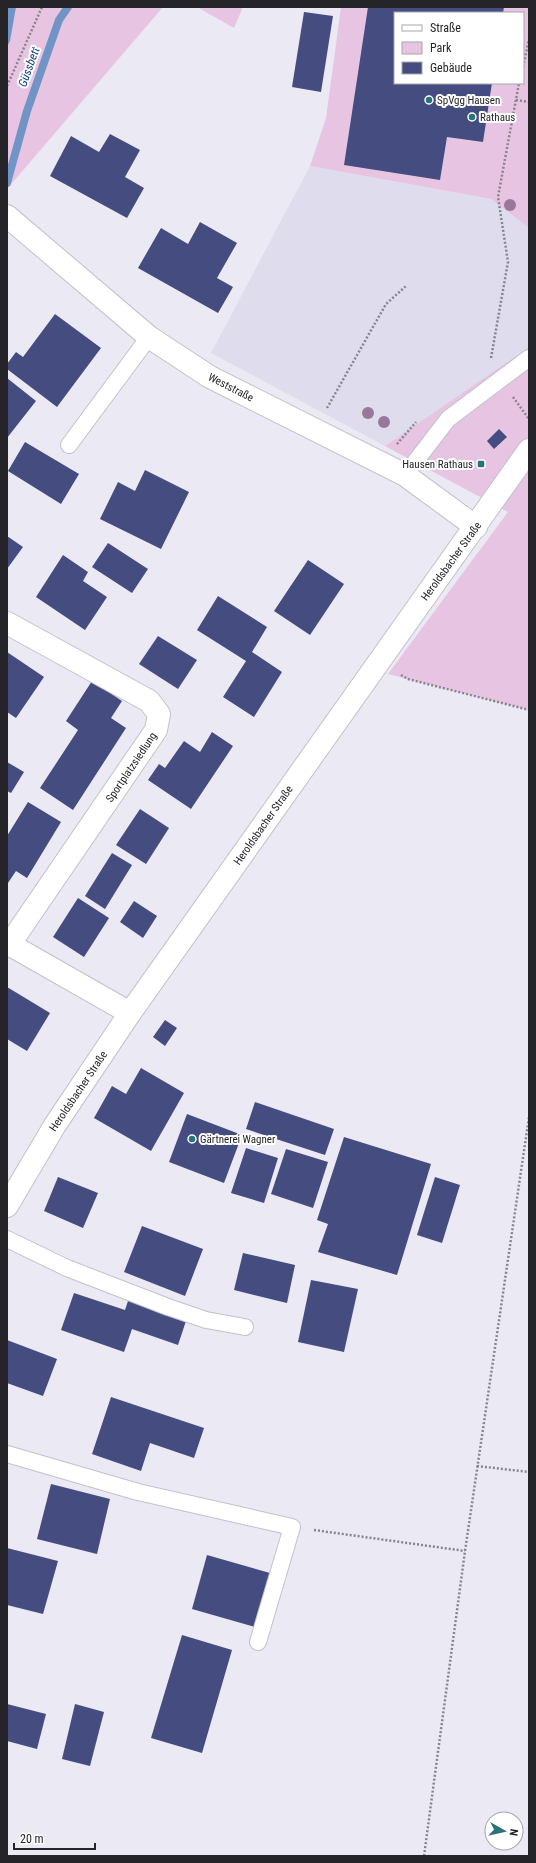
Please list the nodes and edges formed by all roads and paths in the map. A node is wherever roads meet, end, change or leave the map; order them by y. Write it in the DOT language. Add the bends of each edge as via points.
graph roads {
  1 [pos="42,7"];
  2 [pos="529,39"];
  3 [pos="524,62"];
  4 [pos="519,84"];
  5 [pos="7,86"];
  6 [pos="516,100"];
  7 [pos="529,102"];
  8 [pos="7,216"];
  9 [pos="406,286"];
  10 [pos="149,337"];
  11 [pos="529,358"];
  12 [pos="489,365"];
  13 [pos="501,379"];
  14 [pos="421,416"];
  15 [pos="529,419"];
  16 [pos="316,429"];
  17 [pos="69,445"];
  18 [pos="529,450"];
  19 [pos="385,463"];
  20 [pos="405,475"];
  21 [pos="476,527"];
  22 [pos="7,623"];
  23 [pos="380,663"];
  24 [pos="529,710"];
  25 [pos="8,944"];
  26 [pos="130,1013"];
  27 [pos="529,1117"];
  28 [pos="7,1206"];
  29 [pos="7,1239"];
  30 [pos="245,1327"];
  31 [pos="7,1454"];
  32 [pos="477,1466"];
  33 [pos="529,1472"];
  34 [pos="292,1526"];
  35 [pos="465,1551"];
  36 [pos="258,1642"];
  37 [pos="424,1856"];
  1 -- 5 [label="path"];
  2 -- 3 [label="path"];
  4 -- 6 [label="path"];
  6 -- 7 [label="path"];
  6 -- 12 [label="path" via="498,197 508,262"];
  8 -- 10 [label="street, Weststraße"];
  9 -- 16 [label="path" via="386,304"];
  10 -- 16 [label="street, Weststraße" via="210,377"];
  10 -- 17 [label="lane"];
  11 -- 13 [label="lane"];
  13 -- 15 [label="path"];
  13 -- 20 [label="lane" via="448,420"];
  14 -- 19 [label="path" via="402,437"];
  16 -- 19 [label="street, Weststraße"];
  18 -- 21 [label="street, Heroldsbacher Straße"];
  19 -- 20 [label="street, Weststraße"];
  20 -- 21 [label="street, Weststraße"];
  21 -- 23 [label="street, Heroldsbacher Straße"];
  22 -- 25 [label="street, Sportplatzsiedlung" via="149,701 159,714 156,730"];
  23 -- 24 [label="path" via="408,679"];
  23 -- 26 [label="street, Heroldsbacher Straße"];
  25 -- 26 [label="street, Sportplatzsiedlung"];
  26 -- 28 [label="street, Heroldsbacher Straße" via="55,1125"];
  27 -- 32 [label="path"];
  29 -- 30 [label="lane" via="67,1268 168,1307 206,1320"];
  31 -- 34 [label="lane" via="138,1492"];
  32 -- 33 [label="path"];
  32 -- 35 [label="path"];
  34 -- 35 [label="path"];
  34 -- 36 [label="lane"];
  35 -- 37 [label="path"];
}
